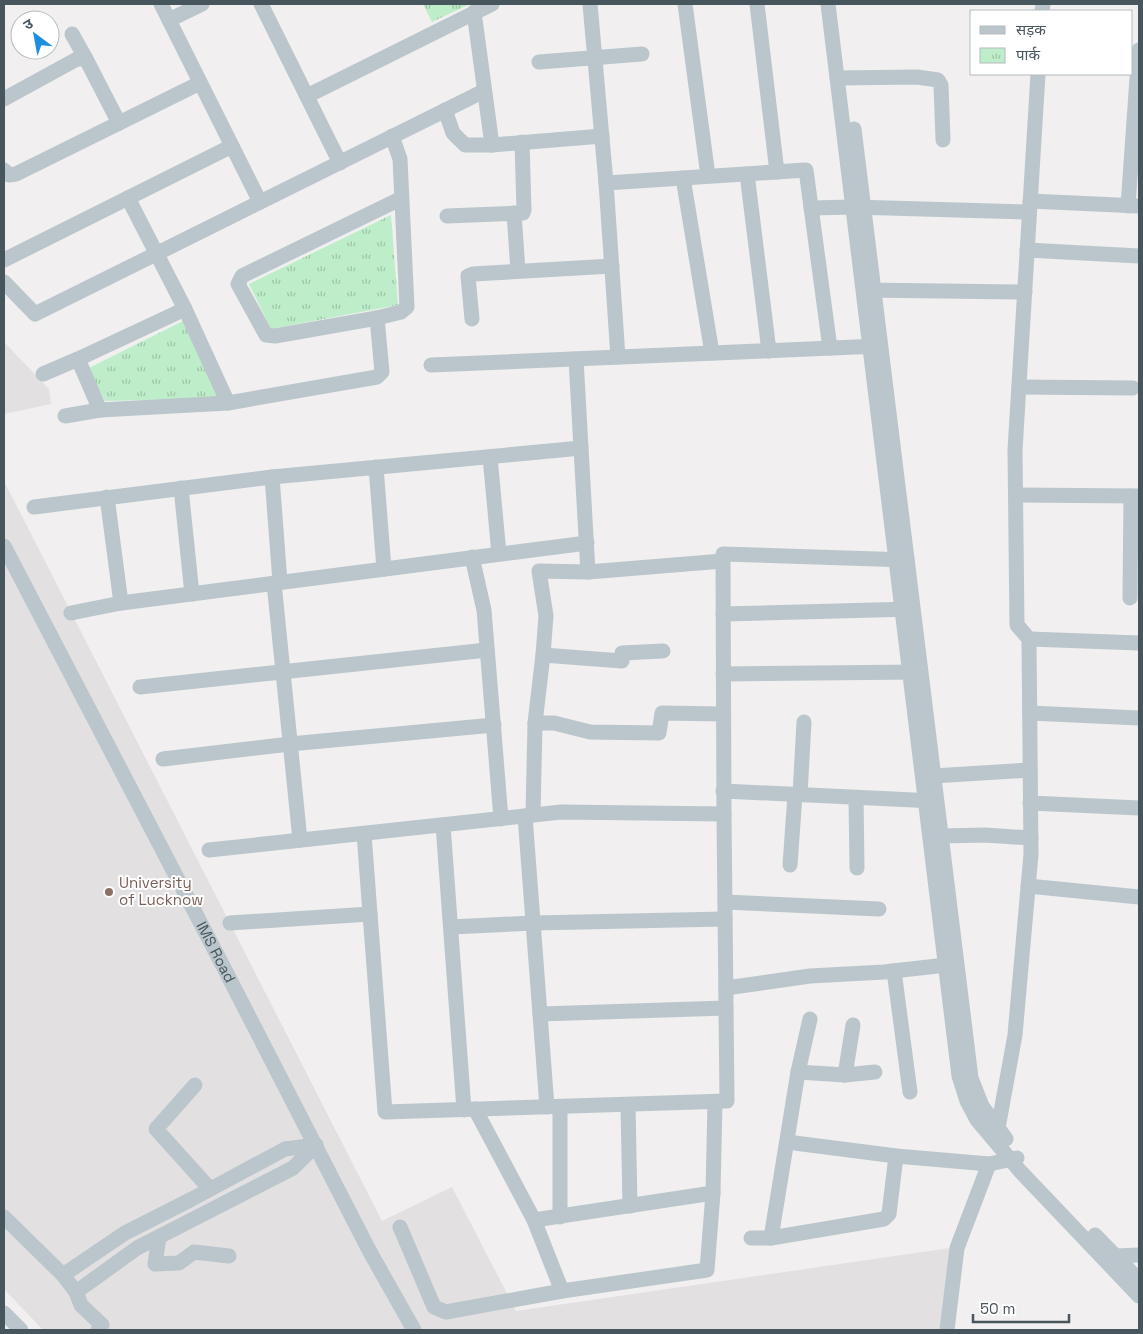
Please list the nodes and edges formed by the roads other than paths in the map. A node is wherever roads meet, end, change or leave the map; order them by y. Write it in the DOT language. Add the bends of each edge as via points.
graph roads {
  1 [pos="161,4"];
  2 [pos="202,4"];
  3 [pos="261,4"];
  4 [pos="492,4"];
  5 [pos="590,4"];
  6 [pos="685,4"];
  7 [pos="757,4"];
  8 [pos="828,4"];
  9 [pos="838,4"];
  10 [pos="474,12"];
  11 [pos="169,20"];
  12 [pos="72,34"];
  13 [pos="1139,50"];
  14 [pos="642,54"];
  15 [pos="595,58"];
  16 [pos="86,59"];
  17 [pos="539,62"];
  18 [pos="1038,75"];
  19 [pos="842,78"];
  20 [pos="200,83"];
  21 [pos="484,90"];
  22 [pos="307,96"];
  23 [pos="4,98"];
  24 [pos="445,110"];
  25 [pos="119,123"];
  26 [pos="392,136"];
  27 [pos="602,136"];
  28 [pos="943,140"];
  29 [pos="522,142"];
  30 [pos="492,145"];
  31 [pos="232,146"];
  32 [pos="340,162"];
  33 [pos="4,170"];
  34 [pos="777,172"];
  35 [pos="747,174"];
  36 [pos="708,176"];
  37 [pos="683,178"];
  38 [pos="606,183"];
  39 [pos="128,198"];
  40 [pos="402,198"];
  41 [pos="260,202"];
  42 [pos="1030,206"];
  43 [pos="1134,206"];
  44 [pos="858,207"];
  45 [pos="812,208"];
  46 [pos="514,213"];
  47 [pos="447,216"];
  48 [pos="1027,250"];
  49 [pos="157,254"];
  50 [pos="1139,256"];
  51 [pos="4,260"];
  52 [pos="612,266"];
  53 [pos="518,271"];
  54 [pos="4,282"];
  55 [pos="868,290"];
  56 [pos="1025,292"];
  57 [pos="185,309"];
  58 [pos="377,318"];
  59 [pos="472,319"];
  60 [pos="875,346"];
  61 [pos="830,348"];
  62 [pos="770,351"];
  63 [pos="712,353"];
  64 [pos="618,357"];
  65 [pos="78,359"];
  66 [pos="576,359"];
  67 [pos="431,365"];
  68 [pos="43,374"];
  69 [pos="1019,387"];
  70 [pos="1133,388"];
  71 [pos="228,403"];
  72 [pos="100,410"];
  73 [pos="65,416"];
  74 [pos="581,448"];
  75 [pos="490,457"];
  76 [pos="376,467"];
  77 [pos="272,476"];
  78 [pos="180,488"];
  79 [pos="1016,495"];
  80 [pos="1135,496"];
  81 [pos="107,497"];
  82 [pos="34,507"];
  83 [pos="587,543"];
  84 [pos="4,546"];
  85 [pos="499,554"];
  86 [pos="472,558"];
  87 [pos="902,560"];
  88 [pos="723,562"];
  89 [pos="384,569"];
  90 [pos="588,572"];
  91 [pos="277,583"];
  92 [pos="192,594"];
  93 [pos="1130,598"];
  94 [pos="121,603"];
  95 [pos="908,609"];
  96 [pos="71,613"];
  97 [pos="723,614"];
  98 [pos="1029,639"];
  99 [pos="1139,643"];
  100 [pos="487,650"];
  101 [pos="663,651"];
  102 [pos="543,655"];
  103 [pos="283,672"];
  104 [pos="915,673"];
  105 [pos="723,674"];
  106 [pos="140,687"];
  107 [pos="1030,713"];
  108 [pos="723,714"];
  109 [pos="1139,718"];
  110 [pos="804,722"];
  111 [pos="535,723"];
  112 [pos="494,725"];
  113 [pos="290,744"];
  114 [pos="163,759"];
  115 [pos="1030,770"];
  116 [pos="934,776"];
  117 [pos="723,791"];
  118 [pos="798,795"];
  119 [pos="856,798"];
  120 [pos="931,802"];
  121 [pos="1030,803"];
  122 [pos="1139,808"];
  123 [pos="724,814"];
  124 [pos="529,816"];
  125 [pos="501,819"];
  126 [pos="443,825"];
  127 [pos="364,834"];
  128 [pos="941,836"];
  129 [pos="1031,838"];
  130 [pos="300,840"];
  131 [pos="209,850"];
  132 [pos="790,865"];
  133 [pos="857,868"];
  134 [pos="1028,886"];
  135 [pos="1139,896"];
  136 [pos="725,902"];
  137 [pos="879,909"];
  138 [pos="370,914"];
  139 [pos="725,919"];
  140 [pos="533,923"];
  141 [pos="230,924"];
  142 [pos="450,927"];
  143 [pos="951,964"];
  144 [pos="894,971"];
  145 [pos="726,988"];
  146 [pos="726,1008"];
  147 [pos="540,1014"];
  148 [pos="810,1019"];
  149 [pos="854,1025"];
  150 [pos="798,1072"];
  151 [pos="875,1072"];
  152 [pos="844,1075"];
  153 [pos="195,1085"];
  154 [pos="910,1092"];
  155 [pos="715,1102"];
  156 [pos="628,1105"];
  157 [pos="553,1107"];
  158 [pos="470,1110"];
  159 [pos="998,1128"];
  160 [pos="787,1142"];
  161 [pos="316,1145"];
  162 [pos="896,1156"];
  163 [pos="1016,1158"];
  164 [pos="989,1164"];
  165 [pos="210,1189"];
  166 [pos="713,1193"];
  167 [pos="630,1206"];
  168 [pos="4,1217"];
  169 [pos="560,1217"];
  170 [pos="534,1220"];
  171 [pos="1075,1221"];
  172 [pos="400,1227"];
  173 [pos="159,1237"];
  174 [pos="751,1238"];
  175 [pos="771,1238"];
  176 [pos="1139,1255"];
  177 [pos="229,1256"];
  178 [pos="1116,1256"];
  179 [pos="63,1275"];
  180 [pos="1139,1280"];
  181 [pos="562,1291"];
  182 [pos="76,1292"];
  183 [pos="1139,1296"];
  184 [pos="4,1312"];
  185 [pos="21,1330"];
  186 [pos="98,1330"];
  187 [pos="414,1330"];
  188 [pos="947,1330"];
  1 -- 11 [label="street"];
  2 -- 11 [label="street"];
  3 -- 22 [label="street"];
  4 -- 10 [label="street"];
  5 -- 15 [label="street"];
  6 -- 36 [label="street"];
  7 -- 34 [label="street"];
  8 -- 19 [label="street"];
  9 -- 19 [label="street"];
  10 -- 21 [label="street"];
  10 -- 22 [label="street"];
  11 -- 20 [label="street"];
  12 -- 16 [label="street"];
  13 -- 43 [label="street"];
  14 -- 15 [label="street"];
  15 -- 17 [label="street"];
  15 -- 27 [label="street"];
  16 -- 23 [label="street" via="77,60"];
  16 -- 25 [label="street"];
  18 -- 42 [label="street"];
  19 -- 28 [label="street" via="923,77 938,80 941,85"];
  19 -- 44 [label="street"];
  20 -- 25 [label="street"];
  20 -- 31 [label="street"];
  21 -- 24 [label="street"];
  21 -- 30 [label="street"];
  22 -- 32 [label="street"];
  24 -- 26 [label="street"];
  24 -- 30 [label="street" via="453,133 465,145"];
  25 -- 33 [label="street" via="16,174 9,175"];
  26 -- 32 [label="street"];
  26 -- 40 [label="street" via="400,159"];
  27 -- 29 [label="street"];
  27 -- 38 [label="street"];
  29 -- 30 [label="street"];
  29 -- 46 [label="street" via="524,210 523,213"];
  31 -- 39 [label="street"];
  31 -- 41 [label="street"];
  32 -- 41 [label="street"];
  34 -- 35 [label="street"];
  34 -- 45 [label="street" via="806,170"];
  35 -- 36 [label="street"];
  35 -- 62 [label="street"];
  36 -- 37 [label="street"];
  37 -- 38 [label="street"];
  37 -- 63 [label="street"];
  38 -- 52 [label="street"];
  39 -- 49 [label="street"];
  39 -- 51 [label="street"];
  40 -- 58 [label="street" via="407,307 402,312"];
  40 -- 58 [label="street" via="242,276 238,284 266,335"];
  41 -- 49 [label="street"];
  42 -- 43 [label="street"];
  42 -- 44 [label="street"];
  42 -- 48 [label="street"];
  44 -- 45 [label="street"];
  44 -- 55 [label="street"];
  45 -- 61 [label="street"];
  46 -- 47 [label="street"];
  46 -- 53 [label="street"];
  48 -- 50 [label="street"];
  48 -- 56 [label="street"];
  49 -- 54 [label="street" via="36,314"];
  49 -- 57 [label="street"];
  52 -- 53 [label="street"];
  52 -- 64 [label="street"];
  53 -- 59 [label="street" via="468,276"];
  55 -- 56 [label="street"];
  55 -- 60 [label="street"];
  56 -- 69 [label="street"];
  57 -- 65 [label="street"];
  57 -- 71 [label="street"];
  58 -- 71 [label="street" via="382,372 377,377"];
  60 -- 61 [label="street"];
  60 -- 87 [label="street"];
  61 -- 62 [label="street"];
  62 -- 63 [label="street"];
  63 -- 64 [label="street"];
  64 -- 66 [label="street"];
  65 -- 68 [label="street"];
  65 -- 72 [label="street"];
  66 -- 67 [label="street"];
  66 -- 74 [label="street"];
  69 -- 70 [label="street"];
  69 -- 79 [label="street"];
  71 -- 72 [label="street"];
  72 -- 73 [label="street"];
  74 -- 75 [label="street"];
  74 -- 83 [label="street"];
  75 -- 76 [label="street"];
  75 -- 85 [label="street"];
  76 -- 77 [label="street"];
  76 -- 89 [label="street"];
  77 -- 78 [label="street"];
  77 -- 91 [label="street"];
  78 -- 81 [label="street"];
  78 -- 92 [label="street"];
  79 -- 80 [label="street"];
  79 -- 98 [label="street" via="1017,625"];
  80 -- 93 [label="street"];
  81 -- 82 [label="street"];
  81 -- 94 [label="street"];
  83 -- 85 [label="street"];
  83 -- 90 [label="street"];
  84 -- 161 [label="street, IMS Road"];
  85 -- 86 [label="street"];
  86 -- 89 [label="street"];
  86 -- 100 [label="street" via="484,610"];
  87 -- 88 [label="street" via="723,554"];
  87 -- 95 [label="street"];
  88 -- 90 [label="street"];
  88 -- 97 [label="street"];
  89 -- 91 [label="street"];
  90 -- 102 [label="street" via="539,572 546,616"];
  91 -- 92 [label="street"];
  91 -- 103 [label="street"];
  92 -- 94 [label="street"];
  94 -- 96 [label="street"];
  95 -- 97 [label="street"];
  95 -- 104 [label="street"];
  97 -- 105 [label="street"];
  98 -- 99 [label="street"];
  98 -- 107 [label="street"];
  100 -- 103 [label="street"];
  100 -- 112 [label="street"];
  101 -- 102 [label="street" via="622,653 622,661"];
  102 -- 111 [label="street"];
  103 -- 106 [label="street"];
  103 -- 113 [label="street"];
  104 -- 105 [label="street"];
  104 -- 116 [label="street"];
  104 -- 120 [label="street"];
  105 -- 108 [label="street"];
  107 -- 109 [label="street"];
  107 -- 115 [label="street"];
  108 -- 111 [label="street" via="662,713 659,733 590,732 554,723"];
  108 -- 117 [label="street"];
  110 -- 118 [label="street"];
  111 -- 124 [label="street"];
  112 -- 113 [label="street"];
  112 -- 125 [label="street"];
  113 -- 114 [label="street"];
  113 -- 130 [label="street"];
  115 -- 116 [label="street"];
  115 -- 121 [label="street"];
  116 -- 120 [label="street"];
  117 -- 118 [label="street"];
  117 -- 123 [label="street"];
  118 -- 119 [label="street"];
  118 -- 132 [label="street"];
  119 -- 120 [label="street"];
  119 -- 133 [label="street"];
  120 -- 128 [label="street"];
  120 -- 143 [label="street"];
  121 -- 122 [label="street"];
  121 -- 129 [label="street"];
  123 -- 124 [label="street" via="561,812"];
  123 -- 136 [label="street"];
  124 -- 125 [label="street"];
  124 -- 140 [label="street"];
  125 -- 126 [label="street"];
  126 -- 127 [label="street"];
  126 -- 142 [label="street"];
  127 -- 130 [label="street"];
  127 -- 138 [label="street"];
  128 -- 129 [label="street"];
  128 -- 143 [label="street"];
  129 -- 134 [label="street"];
  130 -- 131 [label="street"];
  134 -- 135 [label="street"];
  134 -- 159 [label="street" via="1015,1035"];
  136 -- 137 [label="street"];
  136 -- 139 [label="street"];
  138 -- 141 [label="street"];
  138 -- 158 [label="street" via="385,1112"];
  139 -- 140 [label="street"];
  139 -- 145 [label="street"];
  140 -- 142 [label="street"];
  140 -- 147 [label="street"];
  142 -- 158 [label="street"];
  143 -- 144 [label="street"];
  143 -- 159 [label="street" via="971,1078 982,1106"];
  143 -- 163 [label="street" via="959,1076 967,1101 978,1120"];
  144 -- 145 [label="street" via="810,976"];
  144 -- 154 [label="street"];
  145 -- 146 [label="street"];
  146 -- 147 [label="street"];
  146 -- 155 [label="street" via="727,1102"];
  147 -- 157 [label="street"];
  148 -- 150 [label="street"];
  149 -- 152 [label="street"];
  150 -- 152 [label="street"];
  150 -- 160 [label="street"];
  151 -- 152 [label="street"];
  153 -- 165 [label="street" via="156,1129"];
  155 -- 156 [label="street"];
  155 -- 166 [label="street"];
  156 -- 157 [label="street"];
  156 -- 167 [label="street"];
  157 -- 158 [label="street"];
  157 -- 169 [label="street"];
  158 -- 170 [label="street"];
  159 -- 163 [label="street"];
  160 -- 162 [label="street"];
  160 -- 175 [label="street"];
  161 -- 165 [label="street" via="285,1149"];
  161 -- 173 [label="street" via="294,1168"];
  161 -- 187 [label="street, IMS Road"];
  162 -- 164 [label="street"];
  162 -- 175 [label="street" via="889,1214 884,1219"];
  163 -- 164 [label="street"];
  163 -- 171 [label="street"];
  164 -- 188 [label="street" via="957,1248"];
  165 -- 179 [label="street" via="125,1232"];
  166 -- 167 [label="street"];
  166 -- 181 [label="street" via="707,1270"];
  167 -- 169 [label="street"];
  168 -- 179 [label="street"];
  169 -- 170 [label="street"];
  170 -- 181 [label="street"];
  171 -- 178 [label="street"];
  171 -- 183 [label="street"];
  172 -- 181 [label="street" via="434,1307 446,1312"];
  173 -- 177 [label="street" via="155,1264 179,1263 194,1252"];
  173 -- 182 [label="street" via="137,1248"];
  174 -- 175 [label="street"];
  176 -- 178 [label="street"];
  178 -- 180 [label="street"];
  179 -- 182 [label="street"];
  182 -- 186 [label="street" via="84,1309 102,1325"];
  184 -- 185 [label="street"];
}
